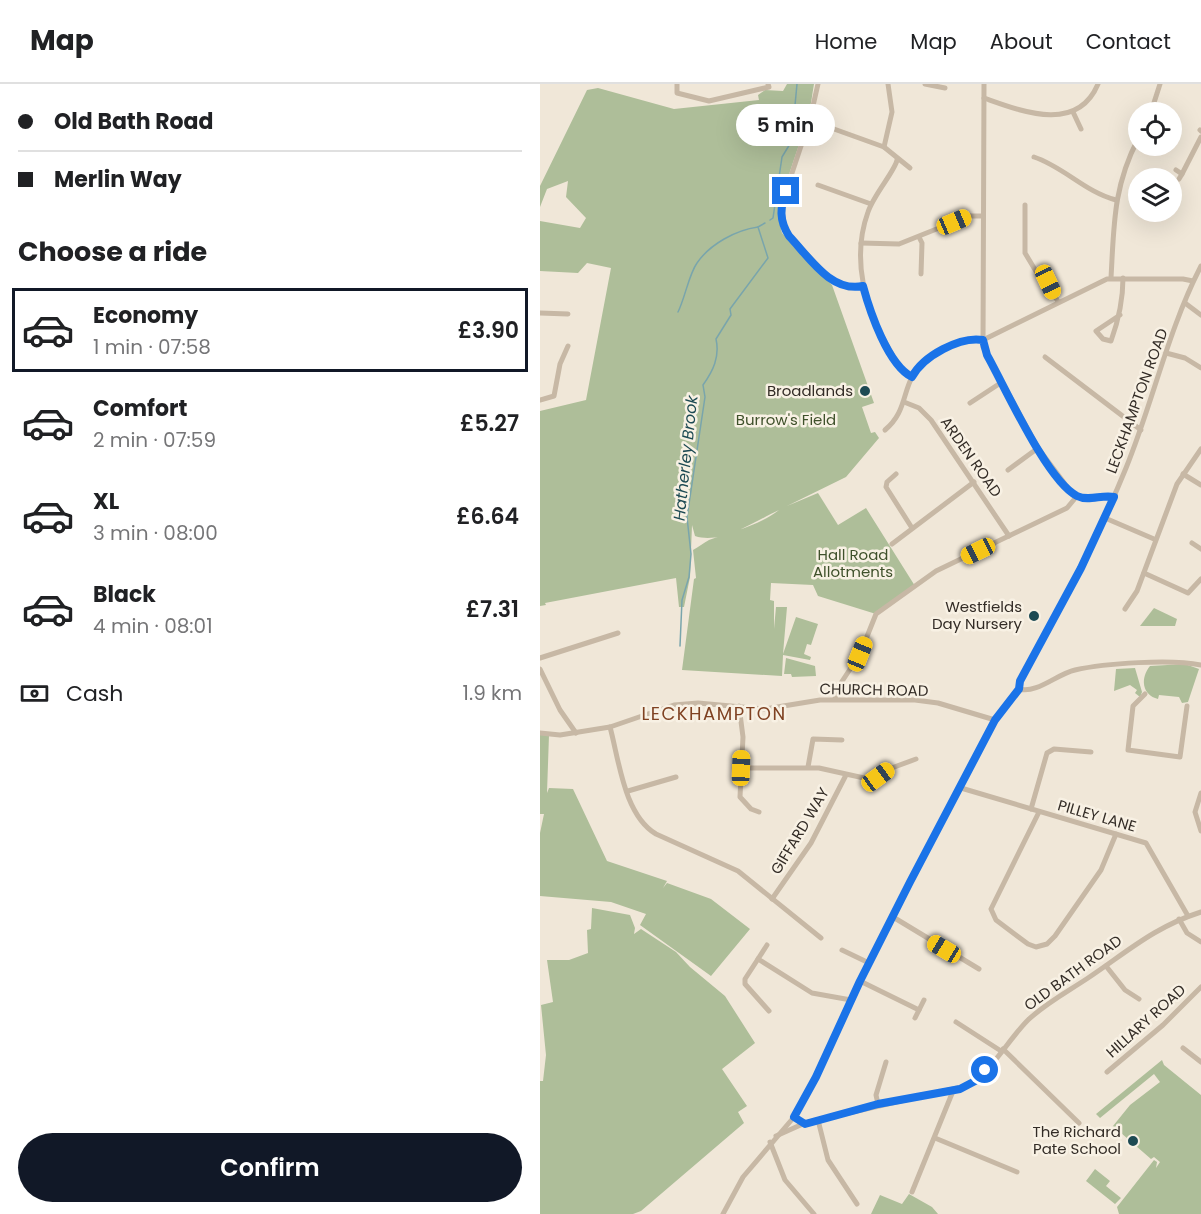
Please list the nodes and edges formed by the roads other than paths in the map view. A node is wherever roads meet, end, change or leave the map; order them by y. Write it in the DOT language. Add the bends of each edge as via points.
graph roads {
  1 [pos="677,84"];
  2 [pos="768,84"];
  3 [pos="818,84"];
  4 [pos="888,84"];
  5 [pos="925,84"];
  6 [pos="984,84"];
  7 [pos="1098,84"];
  8 [pos="1160,84"];
  9 [pos="946,88"];
  10 [pos="984,98"];
  11 [pos="1154,102"];
  12 [pos="1073,112"];
  13 [pos="809,120"];
  14 [pos="1081,129"];
  15 [pos="1201,133"];
  16 [pos="884,147"];
  17 [pos="1195,148"];
  18 [pos="1201,152"];
  19 [pos="1130,156"];
  20 [pos="1035,157"];
  21 [pos="897,160"];
  22 [pos="910,168"];
  23 [pos="1182,169"];
  24 [pos="818,185"];
  25 [pos="1116,200"];
  26 [pos="871,204"];
  27 [pos="1025,205"];
  28 [pos="982,216"];
  29 [pos="919,237"];
  30 [pos="861,243"];
  31 [pos="1201,266"];
  32 [pos="921,274"];
  33 [pos="1111,278"];
  34 [pos="1123,278"];
  35 [pos="1193,281"];
  36 [pos="863,286"];
  37 [pos="1058,303"];
  38 [pos="1185,303"];
  39 [pos="540,313"];
  40 [pos="568,314"];
  41 [pos="1120,315"];
  42 [pos="1201,315"];
  43 [pos="983,340"];
  44 [pos="568,346"];
  45 [pos="1167,353"];
  46 [pos="1046,357"];
  47 [pos="1201,368"];
  48 [pos="912,377"];
  49 [pos="1002,382"];
  50 [pos="540,400"];
  51 [pos="904,402"];
  52 [pos="970,403"];
  53 [pos="885,430"];
  54 [pos="1141,430"];
  55 [pos="1038,448"];
  56 [pos="1201,449"];
  57 [pos="1008,470"];
  58 [pos="896,474"];
  59 [pos="1183,474"];
  60 [pos="974,482"];
  61 [pos="1201,485"];
  62 [pos="1077,496"];
  63 [pos="1114,497"];
  64 [pos="1105,518"];
  65 [pos="912,528"];
  66 [pos="1009,536"];
  67 [pos="1154,539"];
  68 [pos="1192,543"];
  69 [pos="892,544"];
  70 [pos="1201,549"];
  71 [pos="1144,573"];
  72 [pos="1201,579"];
  73 [pos="1188,593"];
  74 [pos="1191,599"];
  75 [pos="1125,609"];
  76 [pos="618,633"];
  77 [pos="540,657"];
  78 [pos="1201,665"];
  79 [pos="540,669"];
  80 [pos="1019,689"];
  81 [pos="1145,694"];
  82 [pos="835,699"];
  83 [pos="739,706"];
  84 [pos="1187,706"];
  85 [pos="995,720"];
  86 [pos="610,727"];
  87 [pos="540,733"];
  88 [pos="576,733"];
  89 [pos="842,740"];
  90 [pos="1091,752"];
  91 [pos="916,759"];
  92 [pos="808,767"];
  93 [pos="741,768"];
  94 [pos="846,775"];
  95 [pos="676,777"];
  96 [pos="961,788"];
  97 [pos="628,791"];
  98 [pos="1201,793"];
  99 [pos="1031,809"];
  100 [pos="759,812"];
  101 [pos="1040,812"];
  102 [pos="1201,831"];
  103 [pos="1116,834"];
  104 [pos="772,899"];
  105 [pos="1201,912"];
  106 [pos="1188,916"];
  107 [pos="893,917"];
  108 [pos="1179,919"];
  109 [pos="821,938"];
  110 [pos="1201,942"];
  111 [pos="767,945"];
  112 [pos="842,950"];
  113 [pos="758,959"];
  114 [pos="869,963"];
  115 [pos="1106,966"];
  116 [pos="979,969"];
  117 [pos="860,981"];
  118 [pos="1201,987"];
  119 [pos="1139,999"];
  120 [pos="851,1000"];
  121 [pos="924,1000"];
  122 [pos="919,1010"];
  123 [pos="769,1011"];
  124 [pos="915,1018"];
  125 [pos="956,1022"];
  126 [pos="1183,1048"];
  127 [pos="1002,1050"];
  128 [pos="886,1062"];
  129 [pos="1201,1062"];
  130 [pos="1107,1072"];
  131 [pos="954,1091"];
  132 [pos="878,1104"];
  133 [pos="794,1117"];
  134 [pos="818,1120"];
  135 [pos="1079,1123"];
  136 [pos="805,1124"];
  137 [pos="776,1136"];
  138 [pos="934,1138"];
  139 [pos="770,1142"];
  140 [pos="1017,1172"];
  141 [pos="912,1192"];
  142 [pos="858,1204"];
  143 [pos="723,1214"];
  144 [pos="814,1214"];
  1 -- 2 [label="street" via="677,93 709,101 770,87"];
  3 -- 13 [label="street"];
  4 -- 16 [label="street" via="892,112"];
  5 -- 9 [label="street"];
  6 -- 10 [label="street"];
  7 -- 12 [label="street" via="1088,100"];
  8 -- 11 [label="street"];
  10 -- 12 [label="street" via="1037,115"];
  10 -- 28 [label="street"];
  12 -- 14 [label="street"];
  13 -- 16 [label="street"];
  13 -- 36 [label="street" via="781,206 784,228 832,281 849,288"];
  15 -- 17 [label="street"];
  16 -- 21 [label="street"];
  17 -- 18 [label="street"];
  17 -- 23 [label="street"];
  19 -- 25 [label="street"];
  20 -- 25 [label="street" via="1100,196"];
  21 -- 22 [label="street"];
  21 -- 26 [label="street"];
  24 -- 26 [label="street"];
  25 -- 33 [label="street"];
  26 -- 30 [label="street"];
  27 -- 37 [label="street" via="1025,253 1037,273 1046,278"];
  28 -- 29 [label="street" via="969,216"];
  28 -- 43 [label="street"];
  29 -- 30 [label="street" via="893,245"];
  29 -- 32 [label="street"];
  30 -- 36 [label="street"];
  31 -- 35 [label="street, LECKHAMPTON ROAD"];
  33 -- 34 [label="street"];
  33 -- 37 [label="street"];
  34 -- 35 [label="street"];
  34 -- 41 [label="street"];
  35 -- 38 [label="street, LECKHAMPTON ROAD"];
  36 -- 48 [label="street" via="884,340 901,370"];
  37 -- 43 [label="street"];
  38 -- 42 [label="street"];
  38 -- 45 [label="street, LECKHAMPTON ROAD"];
  39 -- 40 [label="street"];
  41 -- 41 [label="street" via="1096,331 1100,336 1111,341"];
  43 -- 48 [label="street" via="967,340 943,351"];
  43 -- 49 [label="street"];
  44 -- 50 [label="street" via="554,396"];
  45 -- 47 [label="street"];
  45 -- 54 [label="street, LECKHAMPTON ROAD"];
  46 -- 54 [label="street"];
  48 -- 51 [label="street"];
  49 -- 52 [label="street"];
  49 -- 55 [label="street"];
  51 -- 53 [label="street" via="897,419"];
  51 -- 60 [label="street, ARDEN ROAD" via="926,414"];
  54 -- 63 [label="street, LECKHAMPTON ROAD"];
  55 -- 57 [label="street"];
  55 -- 62 [label="street" via="1056,476"];
  56 -- 59 [label="street"];
  58 -- 65 [label="street" via="886,482 886,487"];
  59 -- 61 [label="street"];
  59 -- 67 [label="street"];
  60 -- 65 [label="street"];
  60 -- 66 [label="street, ARDEN ROAD"];
  62 -- 63 [label="street"];
  62 -- 66 [label="street" via="1067,508"];
  63 -- 64 [label="street, LECKHAMPTON ROAD"];
  64 -- 67 [label="street"];
  64 -- 80 [label="street, LECKHAMPTON ROAD"];
  65 -- 69 [label="street"];
  66 -- 82 [label="street" via="936,572 876,614"];
  67 -- 71 [label="street"];
  68 -- 70 [label="street"];
  71 -- 73 [label="street"];
  71 -- 75 [label="street"];
  72 -- 73 [label="street"];
  73 -- 74 [label="street"];
  76 -- 77 [label="street"];
  78 -- 80 [label="street" via="1094,667 1073,670 1029,690"];
  79 -- 88 [label="street"];
  80 -- 85 [label="street, LECKHAMPTON ROAD"];
  81 -- 84 [label="street" via="1133,706 1128,750 1180,757"];
  82 -- 83 [label="street, CHURCH ROAD" via="765,709"];
  82 -- 85 [label="street, CHURCH ROAD" via="928,702"];
  83 -- 86 [label="street, CHURCH ROAD" via="674,705"];
  83 -- 93 [label="street"];
  85 -- 96 [label="street, LECKHAMPTON ROAD"];
  86 -- 88 [label="street, CHURCH ROAD"];
  86 -- 97 [label="street"];
  87 -- 88 [label="street, CHURCH ROAD"];
  89 -- 92 [label="street" via="813,739"];
  90 -- 99 [label="street" via="1049,751"];
  91 -- 94 [label="street" via="873,780"];
  92 -- 93 [label="street"];
  92 -- 94 [label="street"];
  93 -- 100 [label="street" via="740,797 750,809"];
  94 -- 104 [label="street, GIFFARD WAY" via="811,843"];
  95 -- 97 [label="street"];
  96 -- 99 [label="street, PILLEY LANE"];
  96 -- 107 [label="street, LECKHAMPTON ROAD"];
  97 -- 104 [label="street" via="636,815 648,829 738,871"];
  98 -- 102 [label="street" via="1196,812"];
  99 -- 101 [label="street, PILLEY LANE"];
  101 -- 103 [label="street, PILLEY LANE"];
  101 -- 103 [label="street" via="991,909 996,920 1034,946 1055,936 1105,865"];
  103 -- 106 [label="street, PILLEY LANE" via="1151,847"];
  104 -- 109 [label="street"];
  105 -- 106 [label="street, OLD BATH ROAD"];
  106 -- 108 [label="street, OLD BATH ROAD"];
  107 -- 114 [label="street, LECKHAMPTON ROAD"];
  107 -- 116 [label="street"];
  108 -- 110 [label="street" via="1187,933"];
  108 -- 115 [label="street, OLD BATH ROAD" via="1150,933"];
  111 -- 113 [label="street"];
  112 -- 114 [label="street"];
  113 -- 120 [label="street" via="812,993"];
  113 -- 123 [label="street" via="745,979 747,988"];
  114 -- 117 [label="street, LECKHAMPTON ROAD"];
  115 -- 119 [label="street" via="1125,990"];
  115 -- 127 [label="street, OLD BATH ROAD" via="1047,1004"];
  117 -- 120 [label="street, LECKHAMPTON ROAD"];
  117 -- 122 [label="street"];
  118 -- 130 [label="street, HILLARY ROAD"];
  120 -- 133 [label="street, LECKHAMPTON ROAD"];
  121 -- 122 [label="street"];
  122 -- 124 [label="street"];
  125 -- 127 [label="street"];
  126 -- 129 [label="street"];
  127 -- 131 [label="street, OLD BATH ROAD" via="977,1080"];
  127 -- 135 [label="street"];
  128 -- 132 [label="street" via="876,1095"];
  131 -- 132 [label="street, OLD BATH ROAD"];
  131 -- 138 [label="street"];
  132 -- 134 [label="street, OLD BATH ROAD"];
  133 -- 136 [label="street"];
  133 -- 137 [label="street, LECKHAMPTON ROAD"];
  134 -- 136 [label="street, OLD BATH ROAD"];
  134 -- 142 [label="street" via="828,1160"];
  136 -- 137 [label="street, OLD BATH ROAD"];
  137 -- 139 [label="street, LECKHAMPTON ROAD"];
  138 -- 140 [label="street"];
  138 -- 141 [label="street"];
  139 -- 143 [label="street, LECKHAMPTON ROAD" via="743,1177"];
  139 -- 144 [label="street" via="785,1180"];
}
